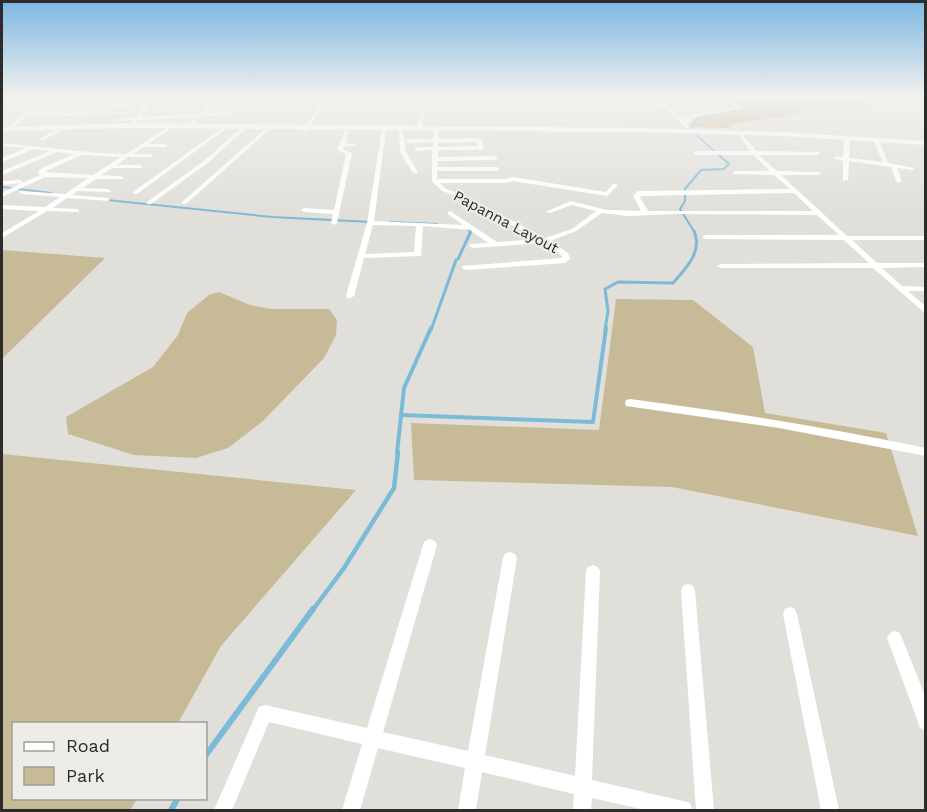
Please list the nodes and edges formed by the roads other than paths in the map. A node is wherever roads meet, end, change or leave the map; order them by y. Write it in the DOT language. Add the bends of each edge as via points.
graph roads {
  1 [pos="50,135"];
  2 [pos="157,135"];
  3 [pos="216,135"];
  4 [pos="236,135"];
  5 [pos="261,135"];
  6 [pos="346,135"];
  7 [pos="383,135"];
  8 [pos="401,135"];
  9 [pos="436,135"];
  10 [pos="740,135"];
  11 [pos="779,135"];
  12 [pos="811,135"];
  13 [pos="847,138"];
  14 [pos="42,139"];
  15 [pos="490,140"];
  16 [pos="876,140"];
  17 [pos="408,141"];
  18 [pos="437,143"];
  19 [pos="926,143"];
  20 [pos="2,144"];
  21 [pos="142,145"];
  22 [pos="342,145"];
  23 [pos="355,145"];
  24 [pos="166,146"];
  25 [pos="35,147"];
  26 [pos="417,149"];
  27 [pos="57,150"];
  28 [pos="81,153"];
  29 [pos="696,153"];
  30 [pos="754,153"];
  31 [pos="818,153"];
  32 [pos="126,156"];
  33 [pos="150,156"];
  34 [pos="836,158"];
  35 [pos="436,159"];
  36 [pos="495,159"];
  37 [pos="845,159"];
  38 [pos="2,160"];
  39 [pos="886,164"];
  40 [pos="111,166"];
  41 [pos="140,166"];
  42 [pos="894,166"];
  43 [pos="912,168"];
  44 [pos="436,169"];
  45 [pos="496,169"];
  46 [pos="415,172"];
  47 [pos="2,173"];
  48 [pos="735,173"];
  49 [pos="777,173"];
  50 [pos="818,173"];
  51 [pos="44,175"];
  52 [pos="94,177"];
  53 [pos="121,178"];
  54 [pos="844,180"];
  55 [pos="435,181"];
  56 [pos="899,181"];
  57 [pos="26,182"];
  58 [pos="2,183"];
  59 [pos="615,185"];
  60 [pos="76,189"];
  61 [pos="108,191"];
  62 [pos="796,191"];
  63 [pos="22,192"];
  64 [pos="135,193"];
  65 [pos="2,195"];
  66 [pos="65,196"];
  67 [pos="108,200"];
  68 [pos="149,203"];
  69 [pos="184,203"];
  70 [pos="2,207"];
  71 [pos="44,210"];
  72 [pos="304,210"];
  73 [pos="602,210"];
  74 [pos="76,211"];
  75 [pos="548,212"];
  76 [pos="450,213"];
  77 [pos="820,213"];
  78 [pos="646,214"];
  79 [pos="370,222"];
  80 [pos="420,224"];
  81 [pos="471,228"];
  82 [pos="2,236"];
  83 [pos="706,237"];
  84 [pos="846,238"];
  85 [pos="926,238"];
  86 [pos="545,241"];
  87 [pos="495,244"];
  88 [pos="473,246"];
  89 [pos="361,256"];
  90 [pos="875,265"];
  91 [pos="926,265"];
  92 [pos="721,266"];
  93 [pos="466,268"];
  94 [pos="900,288"];
  95 [pos="926,289"];
  96 [pos="351,296"];
  97 [pos="926,312"];
  98 [pos="630,403"];
  99 [pos="926,452"];
  100 [pos="430,545"];
  101 [pos="510,558"];
  102 [pos="593,571"];
  103 [pos="688,591"];
  104 [pos="790,614"];
  105 [pos="894,638"];
  106 [pos="926,722"];
  107 [pos="372,738"];
  108 [pos="474,761"];
  109 [pos="582,786"];
  110 [pos="223,810"];
  111 [pos="351,810"];
  112 [pos="467,810"];
  113 [pos="582,810"];
  114 [pos="683,810"];
  115 [pos="705,810"];
  116 [pos="830,810"];
  1 -- 14 [label="street"];
  2 -- 21 [label="street"];
  3 -- 64 [label="street"];
  4 -- 68 [label="street"];
  5 -- 69 [label="street"];
  6 -- 22 [label="street"];
  7 -- 79 [label="street"];
  8 -- 46 [label="street" via="403,152"];
  9 -- 18 [label="street, Papanna Layout"];
  10 -- 30 [label="street"];
  11 -- 13 [label="main road"];
  12 -- 19 [label="main road"];
  13 -- 16 [label="main road"];
  13 -- 37 [label="street"];
  15 -- 18 [label="street" via="479,141 481,148"];
  16 -- 19 [label="main road"];
  16 -- 39 [label="street"];
  17 -- 18 [label="street"];
  18 -- 26 [label="street"];
  18 -- 35 [label="street, Papanna Layout"];
  20 -- 25 [label="street"];
  21 -- 24 [label="street"];
  21 -- 32 [label="street"];
  22 -- 23 [label="street"];
  22 -- 72 [label="street" via="340,150 349,153 335,218"];
  25 -- 27 [label="street"];
  25 -- 38 [label="street"];
  27 -- 28 [label="street"];
  27 -- 47 [label="street"];
  28 -- 32 [label="street"];
  28 -- 51 [label="street" via="44,169"];
  29 -- 30 [label="street"];
  30 -- 31 [label="street"];
  30 -- 49 [label="street"];
  32 -- 33 [label="street"];
  32 -- 40 [label="street"];
  34 -- 37 [label="street"];
  35 -- 36 [label="street"];
  35 -- 44 [label="street, Papanna Layout"];
  37 -- 39 [label="street"];
  37 -- 54 [label="street"];
  39 -- 42 [label="street"];
  40 -- 41 [label="street"];
  40 -- 52 [label="street"];
  42 -- 43 [label="street"];
  42 -- 56 [label="street"];
  44 -- 45 [label="street"];
  44 -- 55 [label="street, Papanna Layout"];
  48 -- 49 [label="street"];
  49 -- 50 [label="street"];
  49 -- 62 [label="street"];
  51 -- 52 [label="street"];
  51 -- 57 [label="street"];
  52 -- 53 [label="street"];
  52 -- 60 [label="street"];
  55 -- 59 [label="street" via="513,179 607,194"];
  55 -- 86 [label="street, Papanna Layout" via="444,190 464,196"];
  57 -- 58 [label="street"];
  57 -- 65 [label="street"];
  60 -- 61 [label="street"];
  60 -- 66 [label="street"];
  62 -- 77 [label="street"];
  62 -- 78 [label="street" via="638,193"];
  63 -- 66 [label="street"];
  66 -- 67 [label="street"];
  66 -- 71 [label="street"];
  70 -- 71 [label="street"];
  71 -- 74 [label="street"];
  71 -- 82 [label="street"];
  73 -- 75 [label="street" via="571,203"];
  73 -- 78 [label="street"];
  73 -- 86 [label="street" via="574,230"];
  76 -- 81 [label="street"];
  77 -- 78 [label="street"];
  77 -- 84 [label="street"];
  79 -- 80 [label="street"];
  79 -- 89 [label="street"];
  80 -- 81 [label="street"];
  80 -- 89 [label="street" via="418,254"];
  81 -- 87 [label="street"];
  83 -- 84 [label="street"];
  84 -- 85 [label="street"];
  84 -- 90 [label="street"];
  86 -- 87 [label="street"];
  86 -- 93 [label="street, Papanna Layout" via="566,255 566,259"];
  87 -- 88 [label="street"];
  89 -- 96 [label="street"];
  90 -- 91 [label="street"];
  90 -- 92 [label="street"];
  90 -- 94 [label="street"];
  94 -- 95 [label="street"];
  94 -- 97 [label="street"];
  98 -- 99 [label="street" via="736,416"];
  100 -- 107 [label="street"];
  101 -- 108 [label="street"];
  102 -- 109 [label="street"];
  103 -- 115 [label="street"];
  104 -- 116 [label="street"];
  105 -- 106 [label="street"];
  107 -- 108 [label="street"];
  107 -- 110 [label="street" via="265,712"];
  107 -- 111 [label="street"];
  108 -- 109 [label="street"];
  108 -- 112 [label="street"];
  109 -- 113 [label="street"];
  109 -- 114 [label="street"];
}
